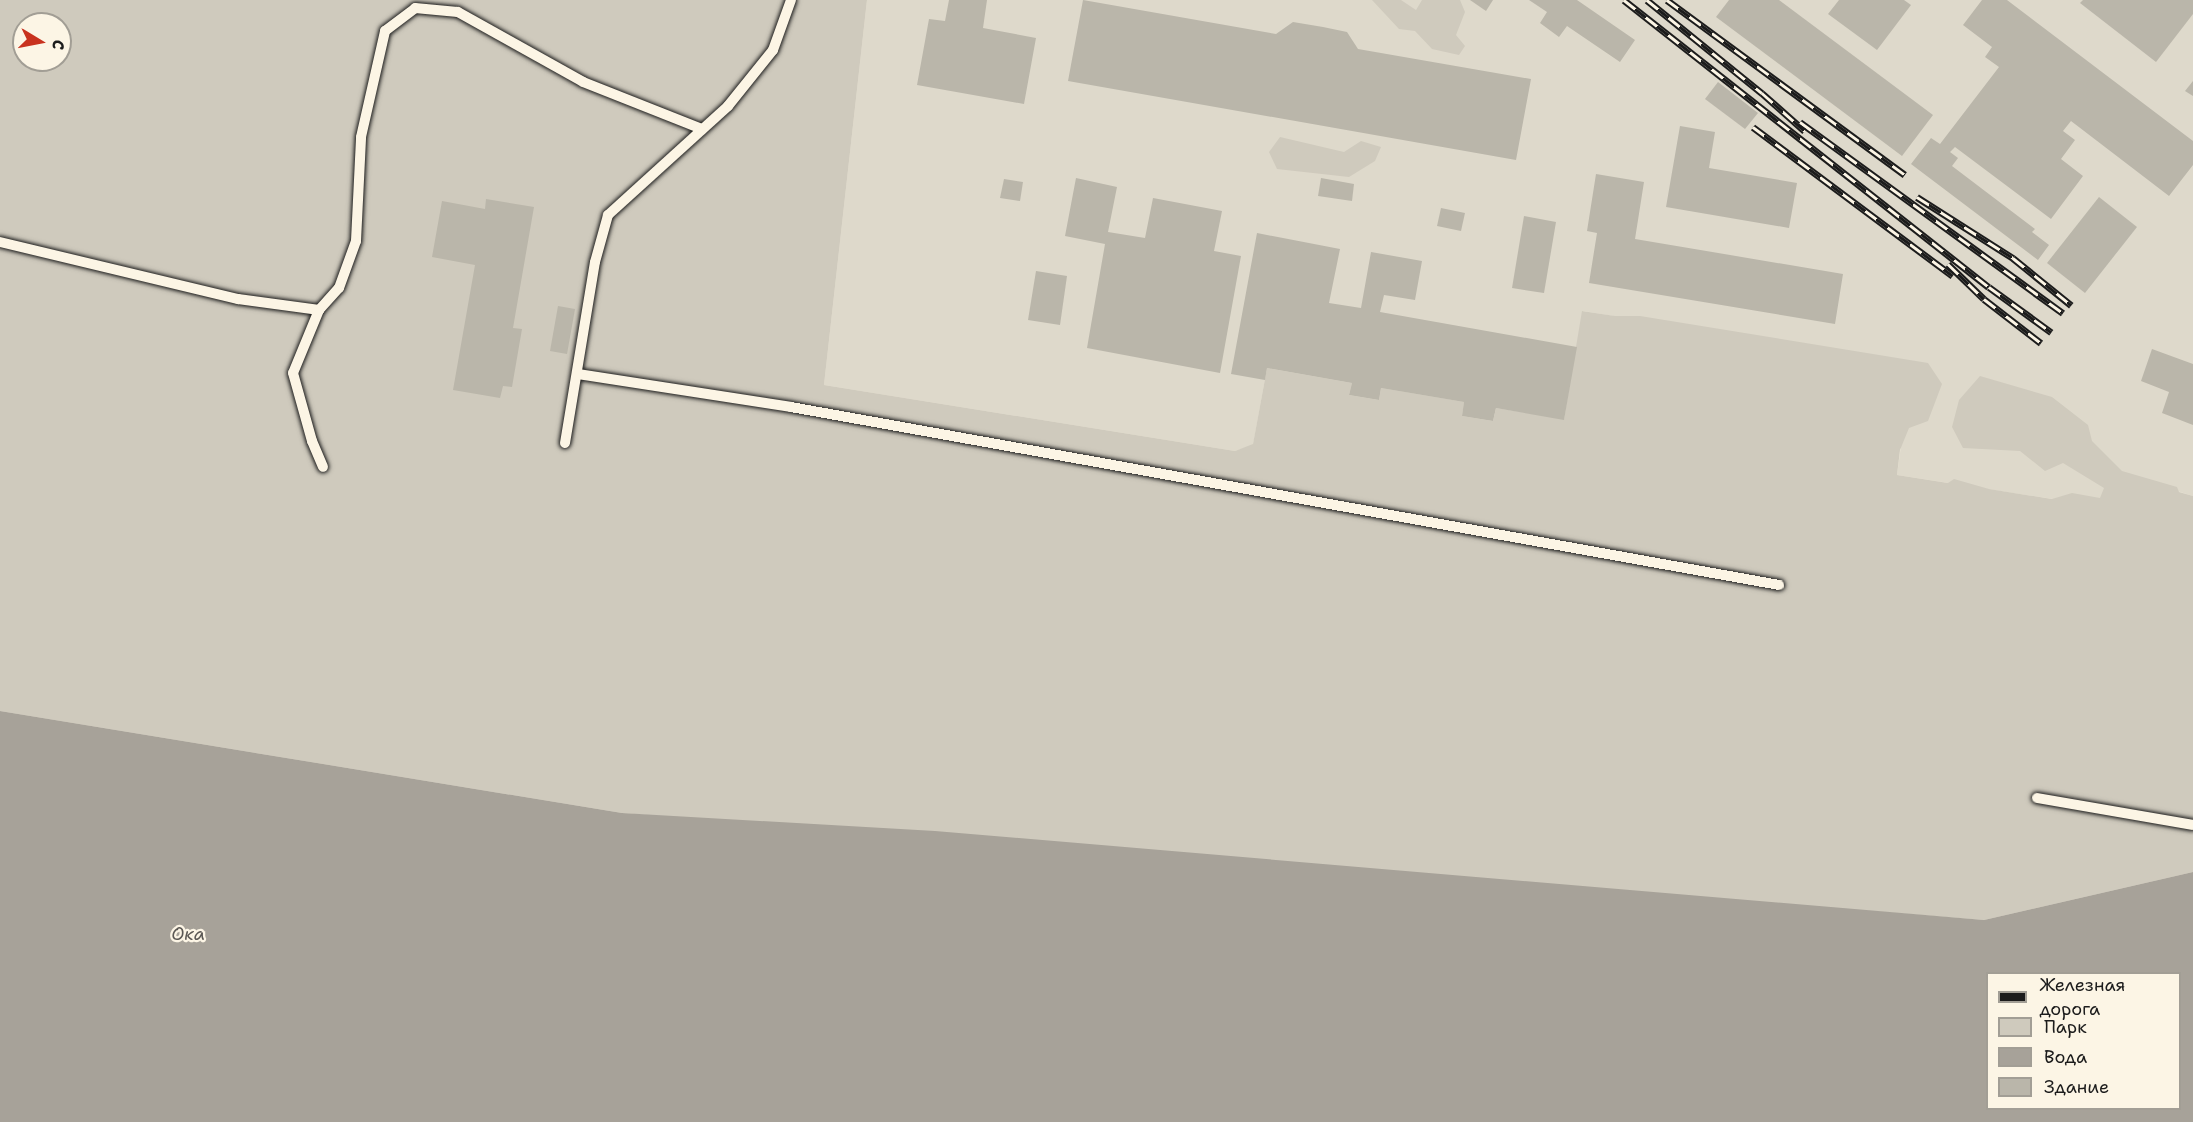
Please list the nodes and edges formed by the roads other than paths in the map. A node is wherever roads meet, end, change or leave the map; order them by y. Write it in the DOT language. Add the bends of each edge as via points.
graph roads {
  1 [pos="791,0"];
  2 [pos="702,129"];
  3 [pos="0,242"];
  4 [pos="319,310"];
  5 [pos="578,374"];
  6 [pos="565,443"];
  7 [pos="323,467"];
  8 [pos="1779,585"];
  9 [pos="2037,798"];
  10 [pos="2193,825"];
  1 -- 2 [label="lane" via="773,50 728,106"];
  2 -- 4 [label="lane" via="583,82 458,12 415,8 385,31 361,137 356,242 339,288"];
  2 -- 5 [label="lane" via="608,215 595,262"];
  3 -- 4 [label="lane" via="238,299"];
  4 -- 7 [label="lane" via="293,373"];
  5 -- 6 [label="lane"];
  5 -- 8 [label="lane" via="791,407"];
  9 -- 10 [label="lane"];
}
